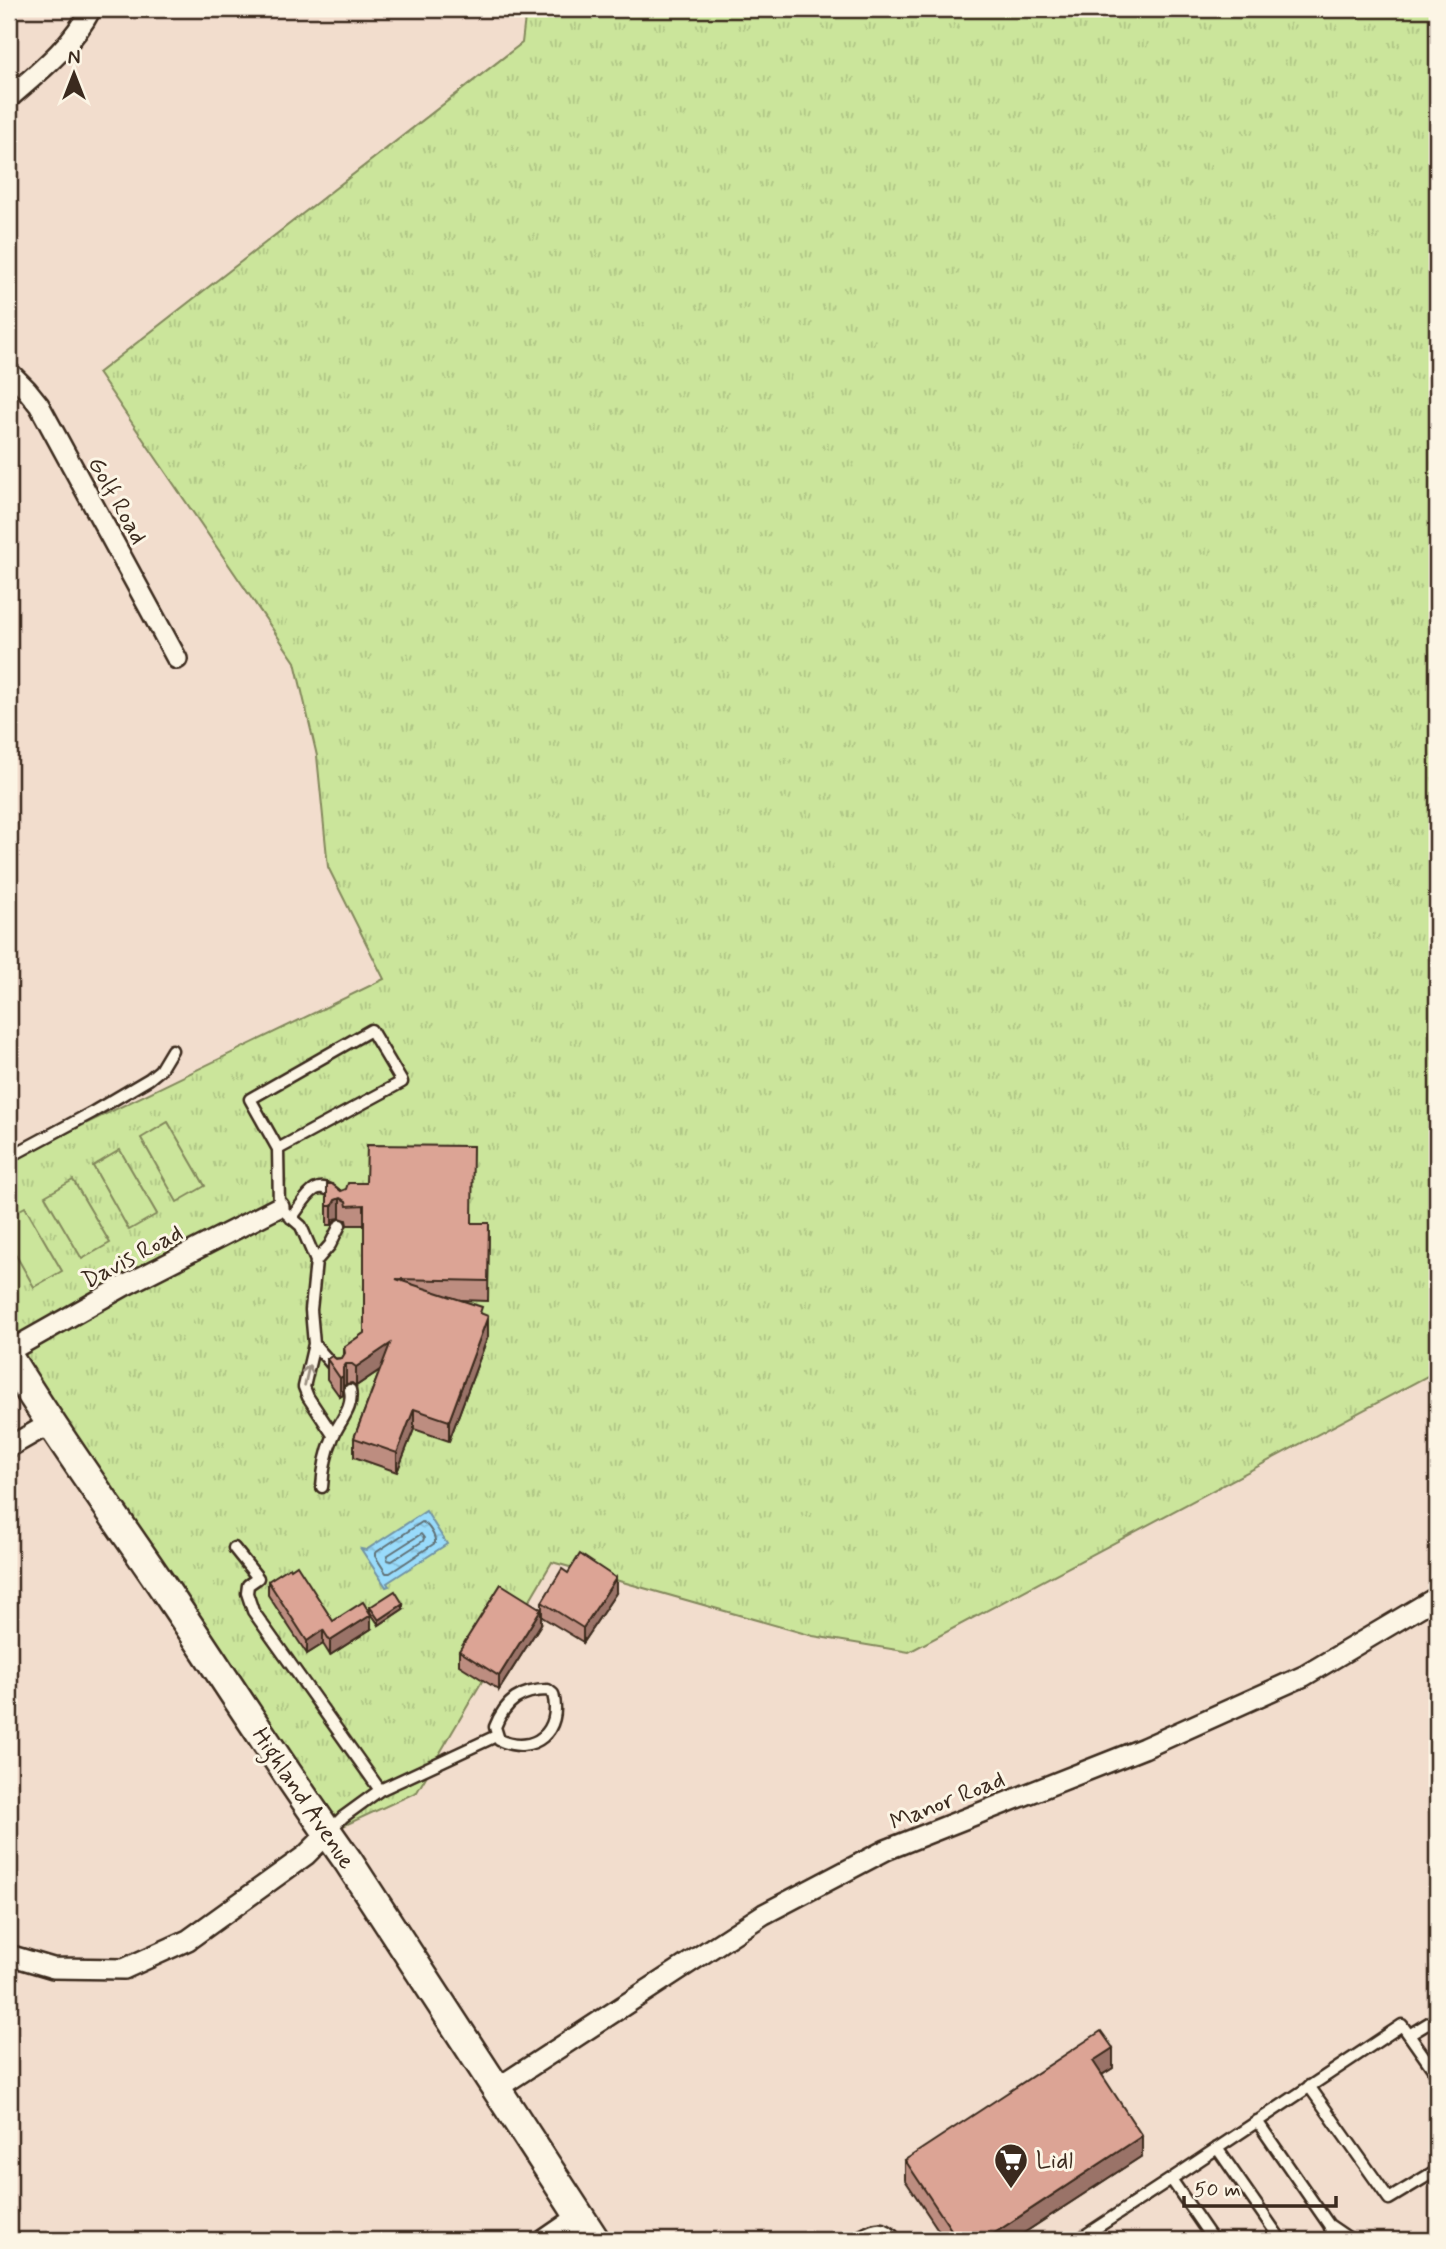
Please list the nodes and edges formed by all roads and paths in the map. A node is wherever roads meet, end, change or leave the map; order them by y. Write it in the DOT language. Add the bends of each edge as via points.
graph roads {
  1 [pos="91,9"];
  2 [pos="9,98"];
  3 [pos="9,372"];
  4 [pos="177,659"];
  5 [pos="172,1050"];
  6 [pos="278,1149"];
  7 [pos="9,1157"];
  8 [pos="341,1203"];
  9 [pos="285,1212"];
  10 [pos="340,1225"];
  11 [pos="316,1261"];
  12 [pos="314,1344"];
  13 [pos="9,1351"];
  14 [pos="9,1358"];
  15 [pos="338,1371"];
  16 [pos="350,1390"];
  17 [pos="49,1423"];
  18 [pos="333,1435"];
  19 [pos="9,1447"];
  20 [pos="322,1486"];
  21 [pos="234,1548"];
  22 [pos="1437,1597"];
  23 [pos="496,1736"];
  24 [pos="380,1790"];
  25 [pos="328,1833"];
  26 [pos="9,1955"];
  27 [pos="1437,2018"];
  28 [pos="1409,2035"];
  29 [pos="1437,2074"];
  30 [pos="1308,2086"];
  31 [pos="496,2089"];
  32 [pos="1257,2121"];
  33 [pos="1217,2148"];
  34 [pos="1437,2170"];
  35 [pos="1171,2179"];
  36 [pos="579,2216"];
  37 [pos="1329,2225"];
  38 [pos="544,2240"];
  39 [pos="595,2240"];
  40 [pos="854,2240"];
  41 [pos="896,2240"];
  42 [pos="1079,2240"];
  43 [pos="1213,2240"];
  44 [pos="1281,2240"];
  45 [pos="1334,2240"];
  46 [pos="1351,2240"];
  1 -- 2 [label="street" via="62,51"];
  3 -- 4 [label="street, Golf Road" via="39,405"];
  5 -- 7 [label="lane" via="149,1079"];
  6 -- 6 [label="lane" via="250,1099 371,1030 402,1082"];
  6 -- 9 [label="lane"];
  8 -- 9 [label="lane" via="333,1192 317,1189"];
  9 -- 11 [label="lane" via="300,1226"];
  9 -- 13 [label="street, Davis Road" via="124,1286"];
  10 -- 11 [label="lane"];
  11 -- 12 [label="lane" via="311,1310"];
  12 -- 15 [label="lane"];
  18 -- 12 [label="lane, one-way" via="305,1391"];
  14 -- 17 [label="street, Highland Avenue"];
  16 -- 18 [label="lane" via="349,1408"];
  17 -- 19 [label="street"];
  17 -- 25 [label="street, Highland Avenue"];
  18 -- 20 [label="lane"];
  21 -- 24 [label="lane" via="258,1578 247,1590 253,1611"];
  22 -- 31 [label="street, Manor Road" via="1304,1676 1144,1748 886,1850 764,1914"];
  23 -- 23 [label="lane" via="517,1744 547,1733 556,1716 552,1692 533,1690 511,1700 498,1720"];
  23 -- 24 [label="lane"];
  24 -- 25 [label="lane"];
  25 -- 26 [label="street" via="306,1855 188,1940 124,1969 53,1968"];
  25 -- 31 [label="street, Highland Avenue"];
  27 -- 28 [label="lane"];
  28 -- 29 [label="lane"];
  28 -- 30 [label="lane" via="1402,2025"];
  30 -- 32 [label="lane"];
  30 -- 34 [label="lane" via="1389,2199"];
  31 -- 36 [label="street, Highland Avenue"];
  32 -- 33 [label="lane"];
  32 -- 37 [label="lane"];
  33 -- 35 [label="lane"];
  33 -- 44 [label="lane"];
  35 -- 42 [label="lane"];
  35 -- 43 [label="lane"];
  36 -- 38 [label="street"];
  36 -- 39 [label="street, Highland Avenue"];
  37 -- 45 [label="lane"];
  37 -- 46 [label="lane"];
  40 -- 41 [label="lane" via="882,2228"];
}
